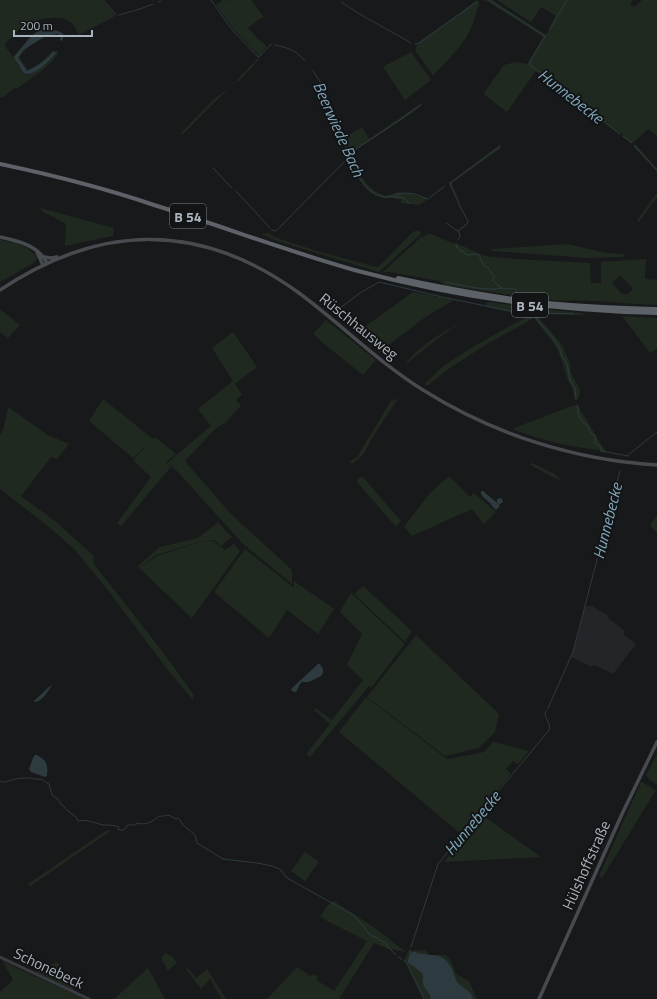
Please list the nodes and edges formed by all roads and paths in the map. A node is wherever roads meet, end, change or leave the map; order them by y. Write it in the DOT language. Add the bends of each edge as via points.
graph roads {
  1 [pos="0,162"];
  2 [pos="0,238"];
  3 [pos="37,251"];
  4 [pos="63,256"];
  5 [pos="44,257"];
  6 [pos="45,264"];
  7 [pos="377,274"];
  8 [pos="0,290"];
  9 [pos="657,309"];
  10 [pos="657,313"];
  11 [pos="657,465"];
  12 [pos="657,742"];
  13 [pos="0,957"];
  14 [pos="89,999"];
  15 [pos="539,999"];
  1 -- 7 [label="highway, B 54" via="113,192 301,254"];
  2 -- 3 [label="main road" via="25,243"];
  3 -- 5 [label="main road"];
  3 -- 6 [label="main road"];
  4 -- 5 [label="main road"];
  4 -- 6 [label="main road, Rüschhausweg"];
  4 -- 11 [label="main road, Rüschhausweg" via="103,244 142,240 186,243 226,253 258,267 284,283 404,377 471,417 559,450 630,463"];
  5 -- 6 [label="main road"];
  6 -- 8 [label="main road, Rüschhausweg"];
  7 -- 9 [label="highway, B 54" via="526,301"];
  7 -- 10 [label="highway, B 54" via="448,292 511,302 579,310"];
  12 -- 15 [label="main road, Hülshoffstraße" via="623,810"];
  13 -- 14 [label="street, Schonebeck"];
}
